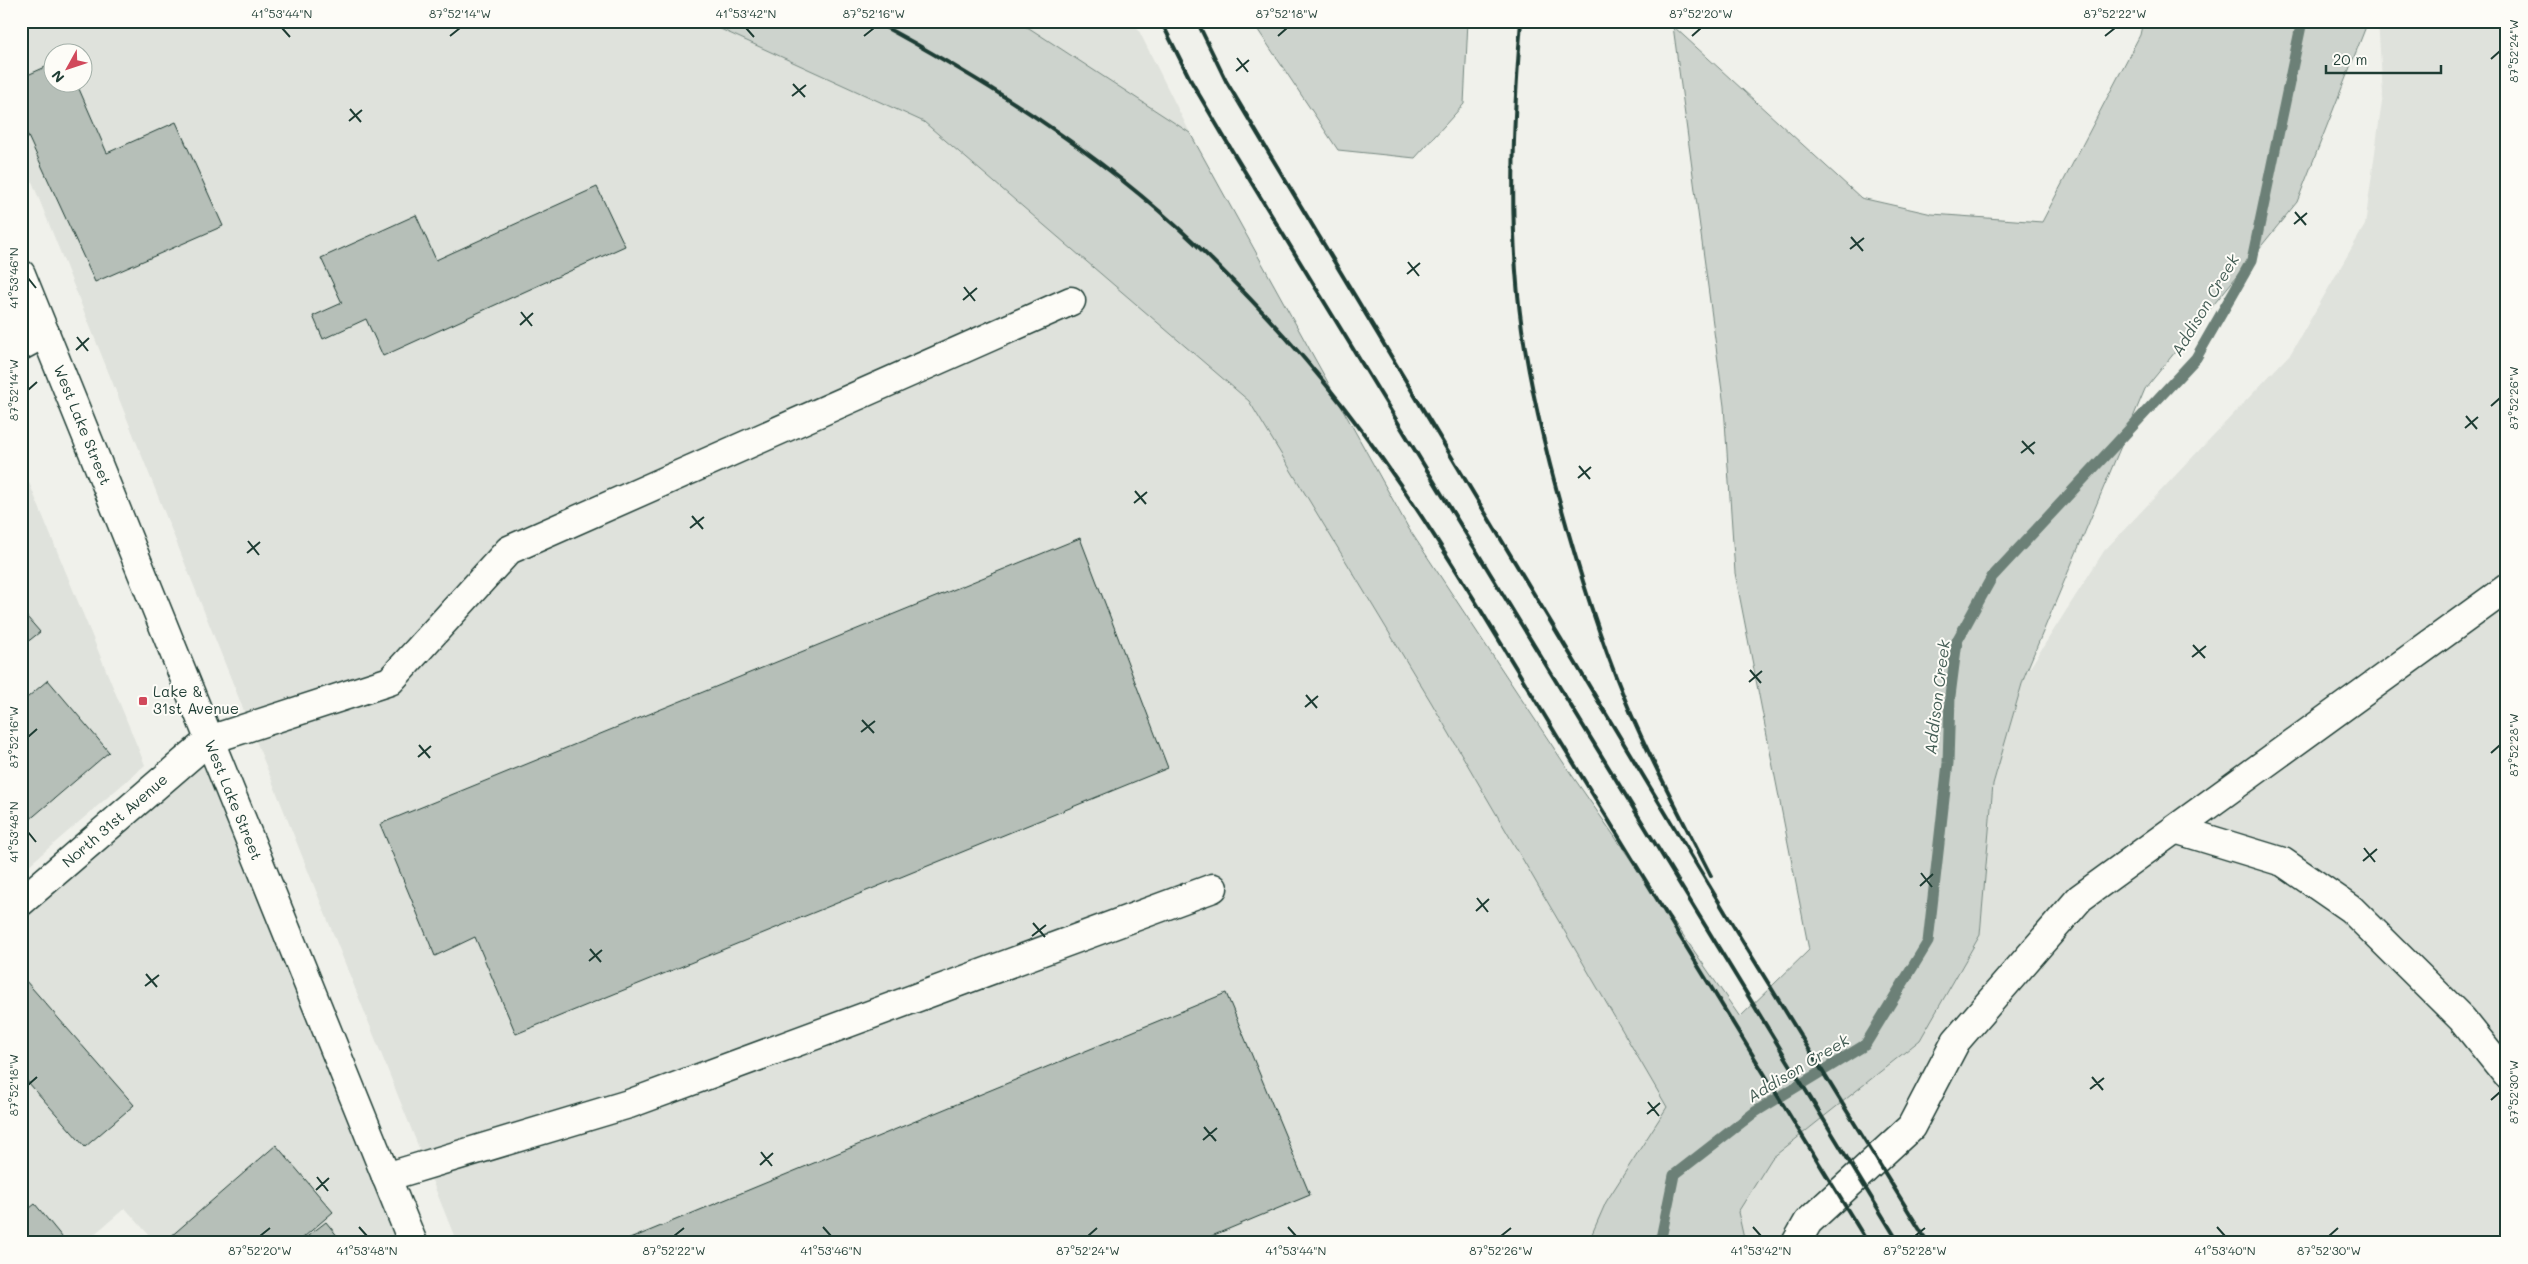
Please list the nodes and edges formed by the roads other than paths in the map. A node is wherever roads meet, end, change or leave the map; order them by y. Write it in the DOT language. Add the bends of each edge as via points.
graph roads {
  1 [pos="21,274"];
  2 [pos="1071,301"];
  3 [pos="45,333"];
  4 [pos="21,346"];
  5 [pos="2507,588"];
  6 [pos="209,740"];
  7 [pos="2175,829"];
  8 [pos="1213,888"];
  9 [pos="21,902"];
  10 [pos="2507,1076"];
  11 [pos="386,1178"];
  12 [pos="413,1243"];
  13 [pos="1796,1243"];
  1 -- 3 [label="main road, West Lake Street"];
  2 -- 6 [label="main road" via="509,550 390,681"];
  3 -- 4 [label="main road"];
  3 -- 6 [label="main road, West Lake Street"];
  5 -- 7 [label="main road"];
  6 -- 9 [label="main road, North 31st Avenue"];
  6 -- 11 [label="main road, West Lake Street"];
  7 -- 10 [label="main road" via="2282,862 2351,909 2462,1019"];
  7 -- 13 [label="main road" via="2080,898 1956,1042 1911,1127 1808,1222"];
  8 -- 11 [label="main road" via="628,1104"];
  11 -- 12 [label="main road, West Lake Street"];
}
